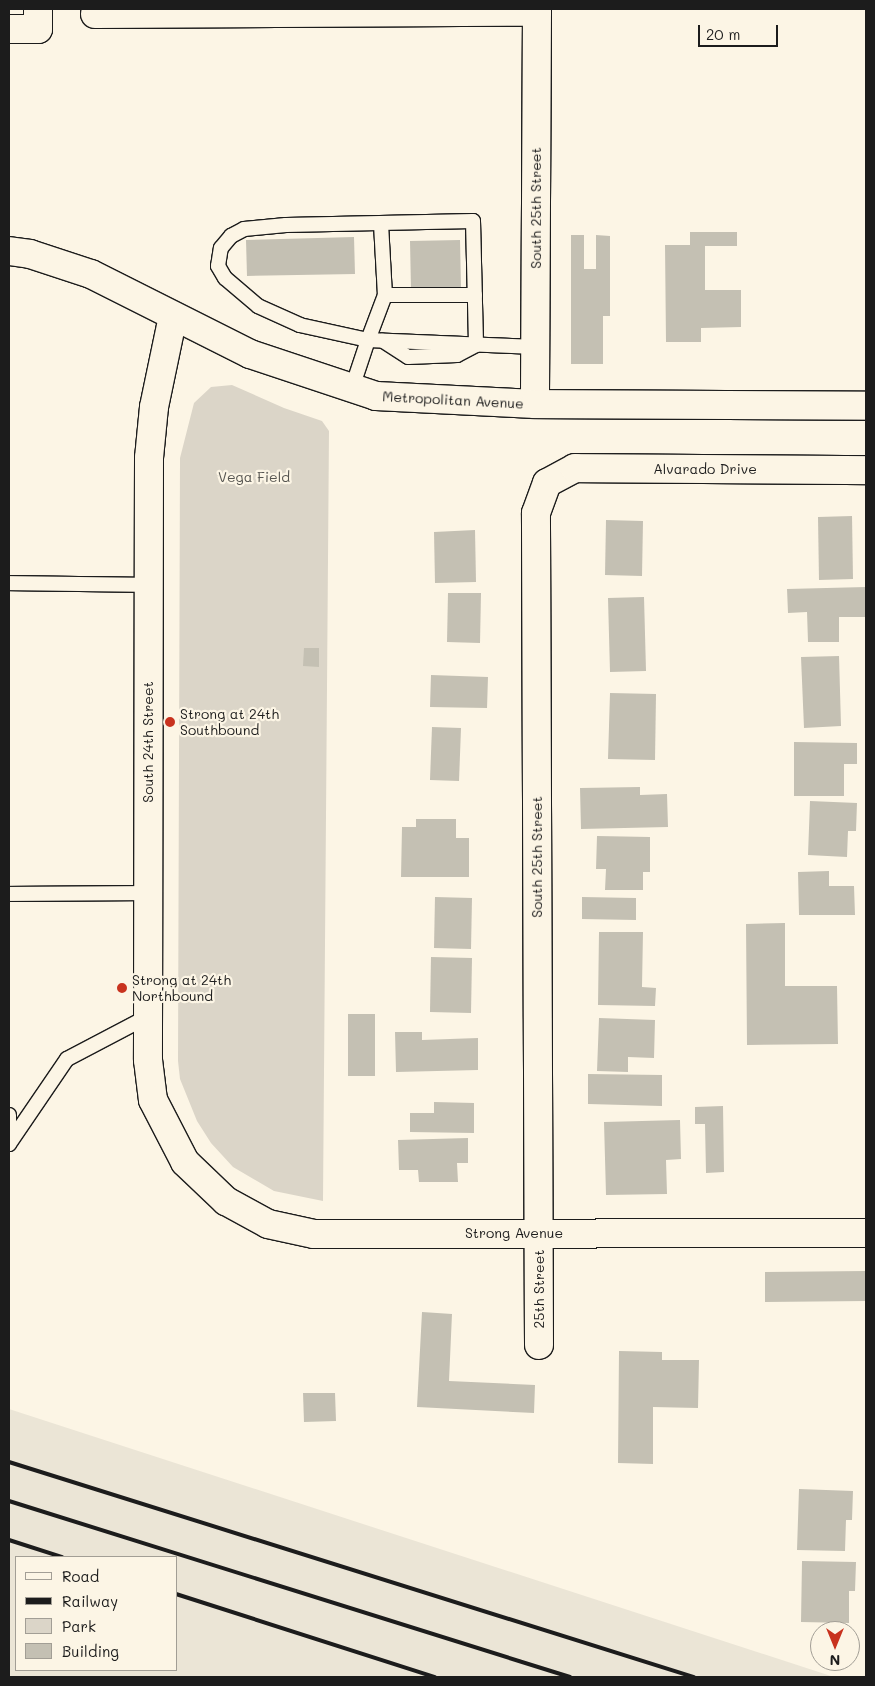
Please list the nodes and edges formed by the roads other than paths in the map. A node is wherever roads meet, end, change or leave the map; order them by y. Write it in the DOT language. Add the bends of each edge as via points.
graph roads {
  1 [pos="95,14"];
  2 [pos="38,19"];
  3 [pos="9,29"];
  4 [pos="381,224"];
  5 [pos="9,251"];
  6 [pos="385,295"];
  7 [pos="475,295"];
  8 [pos="174,316"];
  9 [pos="368,340"];
  10 [pos="476,345"];
  11 [pos="536,347"];
  12 [pos="352,388"];
  13 [pos="535,404"];
  14 [pos="866,406"];
  15 [pos="866,470"];
  16 [pos="547,483"];
  17 [pos="9,584"];
  18 [pos="149,585"];
  19 [pos="148,893"];
  20 [pos="9,894"];
  21 [pos="149,1016"];
  22 [pos="9,1115"];
  23 [pos="9,1144"];
  24 [pos="185,1162"];
  25 [pos="538,1233"];
  26 [pos="866,1233"];
  27 [pos="539,1344"];
  1 -- 11 [label="street, South 25th Street" via="537,12"];
  2 -- 3 [label="street"];
  4 -- 6 [label="lane"];
  4 -- 7 [label="lane" via="473,221"];
  4 -- 9 [label="lane" via="244,230 231,236 221,248 218,266 225,278 258,306 300,325"];
  5 -- 8 [label="street, Metropolitan Avenue" via="30,254 91,274"];
  6 -- 7 [label="lane"];
  6 -- 9 [label="lane"];
  7 -- 10 [label="lane"];
  8 -- 12 [label="street, Metropolitan Avenue" via="250,354"];
  8 -- 18 [label="street, South 24th Street" via="154,408 148,458"];
  9 -- 10 [label="lane"];
  9 -- 12 [label="lane"];
  10 -- 11 [label="lane"];
  11 -- 13 [label="street, South 25th Street"];
  12 -- 13 [label="street, Metropolitan Avenue" via="376,396"];
  13 -- 14 [label="street, Metropolitan Avenue"];
  15 -- 16 [label="street, Alvarado Drive" via="575,468"];
  16 -- 25 [label="street, South 25th Street" via="536,513"];
  17 -- 18 [label="lane"];
  18 -- 19 [label="street, South 24th Street"];
  19 -- 20 [label="lane"];
  19 -- 21 [label="street, South 24th Street"];
  21 -- 23 [label="lane" via="67,1059"];
  21 -- 24 [label="street, South 24th Street" via="148,1060 153,1100"];
  22 -- 23 [label="lane"];
  24 -- 25 [label="street, Strong Avenue" via="226,1201 268,1224 314,1234"];
  25 -- 26 [label="street, Strong Avenue"];
  25 -- 27 [label="street, 25th Street"];
}
